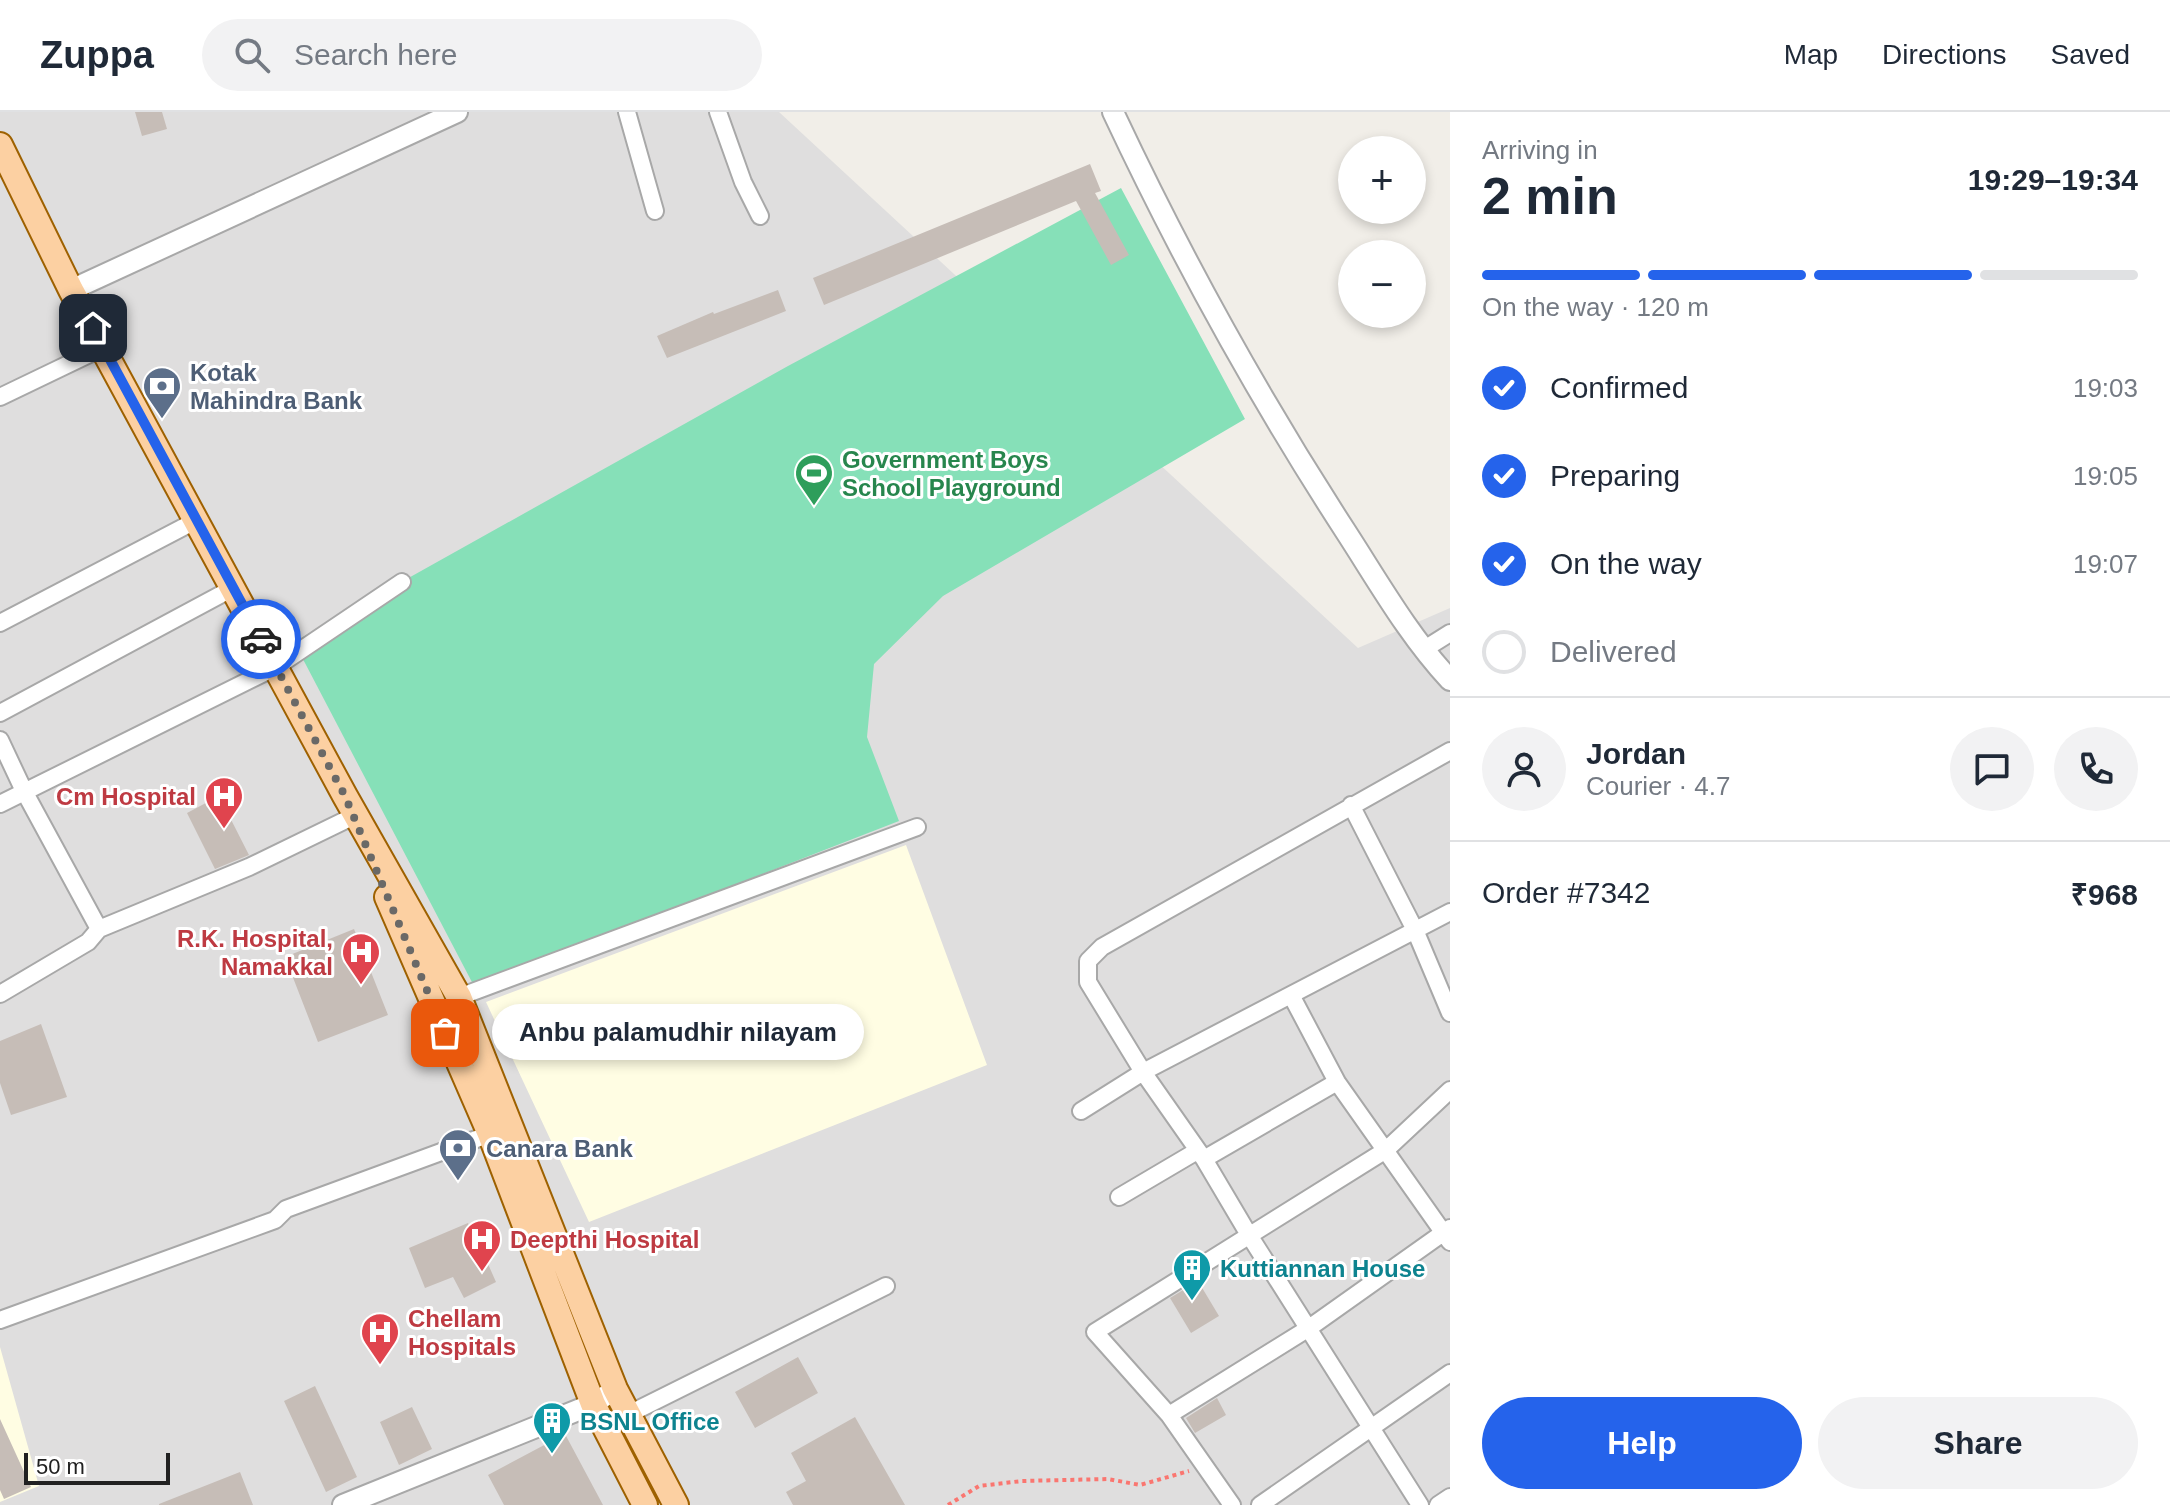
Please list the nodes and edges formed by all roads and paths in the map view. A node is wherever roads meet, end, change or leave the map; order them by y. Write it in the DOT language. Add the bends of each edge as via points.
graph roads {
  1 [pos="457,112"];
  2 [pos="627,112"];
  3 [pos="718,112"];
  4 [pos="1113,112"];
  5 [pos="0,145"];
  6 [pos="655,211"];
  7 [pos="760,216"];
  8 [pos="71,290"];
  9 [pos="104,347"];
  10 [pos="0,397"];
  11 [pos="197,520"];
  12 [pos="402,582"];
  13 [pos="233,588"];
  14 [pos="0,623"];
  15 [pos="1450,633"];
  16 [pos="1423,650"];
  17 [pos="276,667"];
  18 [pos="1450,680"];
  19 [pos="0,713"];
  20 [pos="0,740"];
  21 [pos="1450,751"];
  22 [pos="24,791"];
  23 [pos="0,804"];
  24 [pos="1351,805"];
  25 [pos="349,806"];
  26 [pos="917,827"];
  27 [pos="1450,912"];
  28 [pos="99,929"];
  29 [pos="1415,930"];
  30 [pos="0,994"];
  31 [pos="1291,995"];
  32 [pos="459,997"];
  33 [pos="1450,1013"];
  34 [pos="1143,1072"];
  35 [pos="1337,1082"];
  36 [pos="1450,1090"];
  37 [pos="1081,1111"];
  38 [pos="490,1134"];
  39 [pos="1386,1150"];
  40 [pos="1201,1155"];
  41 [pos="1119,1197"];
  42 [pos="1448,1234"];
  43 [pos="1249,1235"];
  44 [pos="886,1286"];
  45 [pos="0,1320"];
  46 [pos="1309,1328"];
  47 [pos="1450,1373"];
  48 [pos="615,1389"];
  49 [pos="593,1404"];
  50 [pos="627,1415"];
  51 [pos="1169,1415"];
  52 [pos="1372,1428"];
  53 [pos="1205,1467"];
  54 [pos="1450,1497"];
  55 [pos="343,1505"];
  56 [pos="645,1505"];
  57 [pos="676,1505"];
  58 [pos="948,1505"];
  59 [pos="1232,1505"];
  60 [pos="1260,1505"];
  61 [pos="1420,1505"];
  62 [pos="1438,1505"];
  1 -- 8 [label="street"];
  2 -- 6 [label="street"];
  3 -- 7 [label="street"];
  4 -- 16 [label="street" via="1158,208 1298,457"];
  5 -- 8 [label="main road"];
  8 -- 9 [label="main road"];
  9 -- 10 [label="street"];
  9 -- 11 [label="main road"];
  11 -- 13 [label="main road"];
  11 -- 14 [label="street"];
  12 -- 17 [label="street"];
  13 -- 17 [label="main road"];
  13 -- 19 [label="street"];
  15 -- 16 [label="street"];
  16 -- 18 [label="street"];
  17 -- 22 [label="street"];
  17 -- 25 [label="main road"];
  20 -- 22 [label="street"];
  21 -- 24 [label="street"];
  22 -- 23 [label="street"];
  22 -- 28 [label="street"];
  24 -- 29 [label="street"];
  24 -- 34 [label="street" via="1102,947 1088,961 1088,982"];
  25 -- 28 [label="street" via="249,867"];
  25 -- 32 [label="main road"];
  25 -- 38 [label="main road"];
  26 -- 32 [label="street"];
  27 -- 29 [label="street"];
  28 -- 30 [label="street" via="88,942"];
  29 -- 31 [label="street"];
  29 -- 33 [label="street"];
  31 -- 34 [label="street"];
  31 -- 35 [label="street"];
  32 -- 48 [label="main road"];
  34 -- 37 [label="street"];
  34 -- 40 [label="street"];
  35 -- 39 [label="street"];
  35 -- 40 [label="street"];
  36 -- 39 [label="street"];
  38 -- 45 [label="street" via="286,1209 275,1220"];
  38 -- 49 [label="main road"];
  39 -- 42 [label="street"];
  39 -- 43 [label="street"];
  40 -- 41 [label="street"];
  40 -- 43 [label="street"];
  42 -- 46 [label="street"];
  43 -- 46 [label="street"];
  43 -- 51 [label="street" via="1095,1332"];
  44 -- 50 [label="street"];
  46 -- 51 [label="street"];
  46 -- 52 [label="street"];
  47 -- 52 [label="street"];
  48 -- 49 [label="street"];
  48 -- 50 [label="main road"];
  49 -- 55 [label="street"];
  49 -- 56 [label="main road"];
  50 -- 57 [label="main road"];
  51 -- 53 [label="street"];
  52 -- 60 [label="street"];
  52 -- 61 [label="street"];
  53 -- 58 [label="path" via="1140,1485 1108,1479 979,1486"];
  53 -- 59 [label="street"];
  54 -- 62 [label="street"];
}
